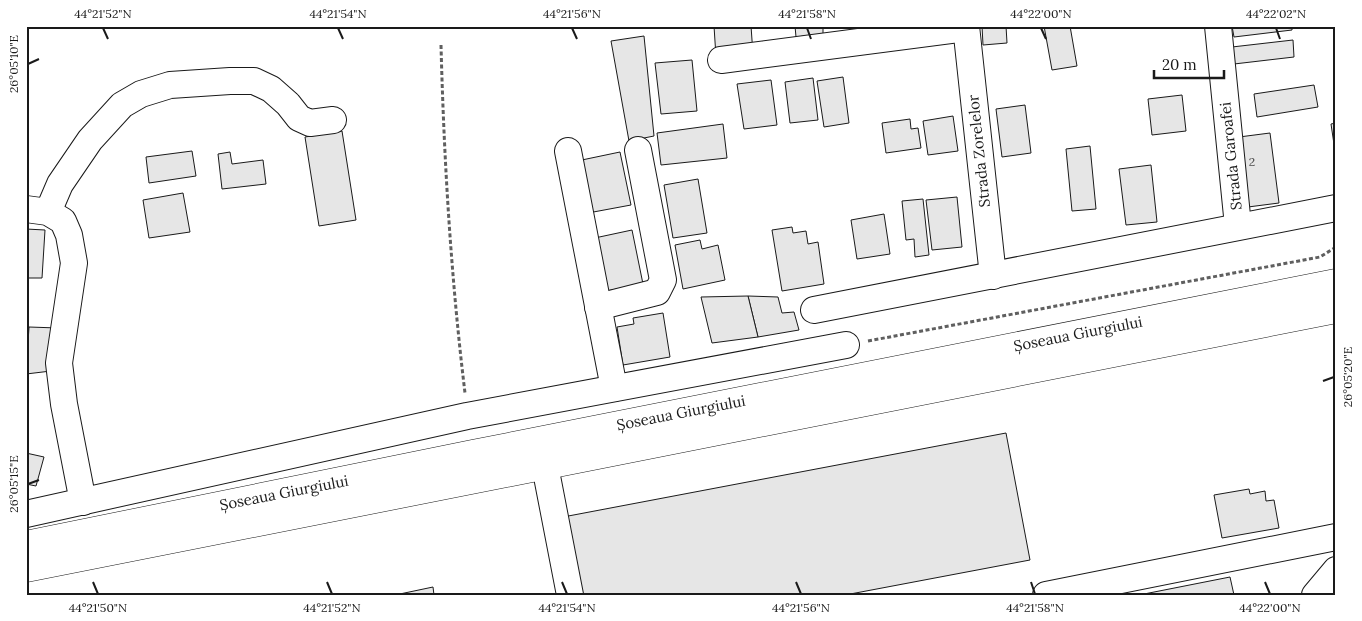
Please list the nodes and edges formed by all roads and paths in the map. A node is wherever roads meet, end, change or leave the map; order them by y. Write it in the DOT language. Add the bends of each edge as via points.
graph roads {
  1 [pos="1218,26"];
  2 [pos="966,27"];
  3 [pos="440,44"];
  4 [pos="721,60"];
  5 [pos="333,120"];
  6 [pos="638,150"];
  7 [pos="568,151"];
  8 [pos="1336,208"];
  9 [pos="37,211"];
  10 [pos="1238,226"];
  11 [pos="1336,247"];
  12 [pos="993,276"];
  13 [pos="1336,284"];
  14 [pos="598,307"];
  15 [pos="1336,309"];
  16 [pos="814,310"];
  17 [pos="846,345"];
  18 [pos="614,388"];
  19 [pos="467,416"];
  20 [pos="545,466"];
  21 [pos="83,502"];
  22 [pos="26,514"];
  23 [pos="1336,537"];
  24 [pos="26,545"];
  25 [pos="26,568"];
  26 [pos="1336,570"];
  27 [pos="570,595"];
  28 [pos="1046,595"];
  29 [pos="1315,595"];
  1 -- 10 [label="street, Strada Garoafei"];
  2 -- 4 [label="street"];
  2 -- 12 [label="street, Strada Zorelelor"];
  3 -- 19 [label="path" via="448,197"];
  5 -- 9 [label="street" via="310,123 299,118 271,89 254,81 170,85 141,94 122,105 90,140"];
  6 -- 14 [label="street" via="663,280 658,292"];
  7 -- 14 [label="street"];
  8 -- 10 [label="street"];
  9 -- 21 [label="street" via="63,221 74,263 59,363"];
  10 -- 12 [label="street"];
  11 -- 17 [label="path" via="1320,257"];
  12 -- 16 [label="street"];
  13 -- 24 [label="highway, Șoseaua Giurgiului"];
  14 -- 18 [label="street"];
  15 -- 20 [label="highway, Șoseaua Giurgiului"];
  17 -- 18 [label="street"];
  18 -- 19 [label="street"];
  19 -- 21 [label="street"];
  20 -- 25 [label="highway, Șoseaua Giurgiului"];
  20 -- 27 [label="street"];
  21 -- 22 [label="street"];
  23 -- 28 [label="street"];
  26 -- 29 [label="street"];
}
